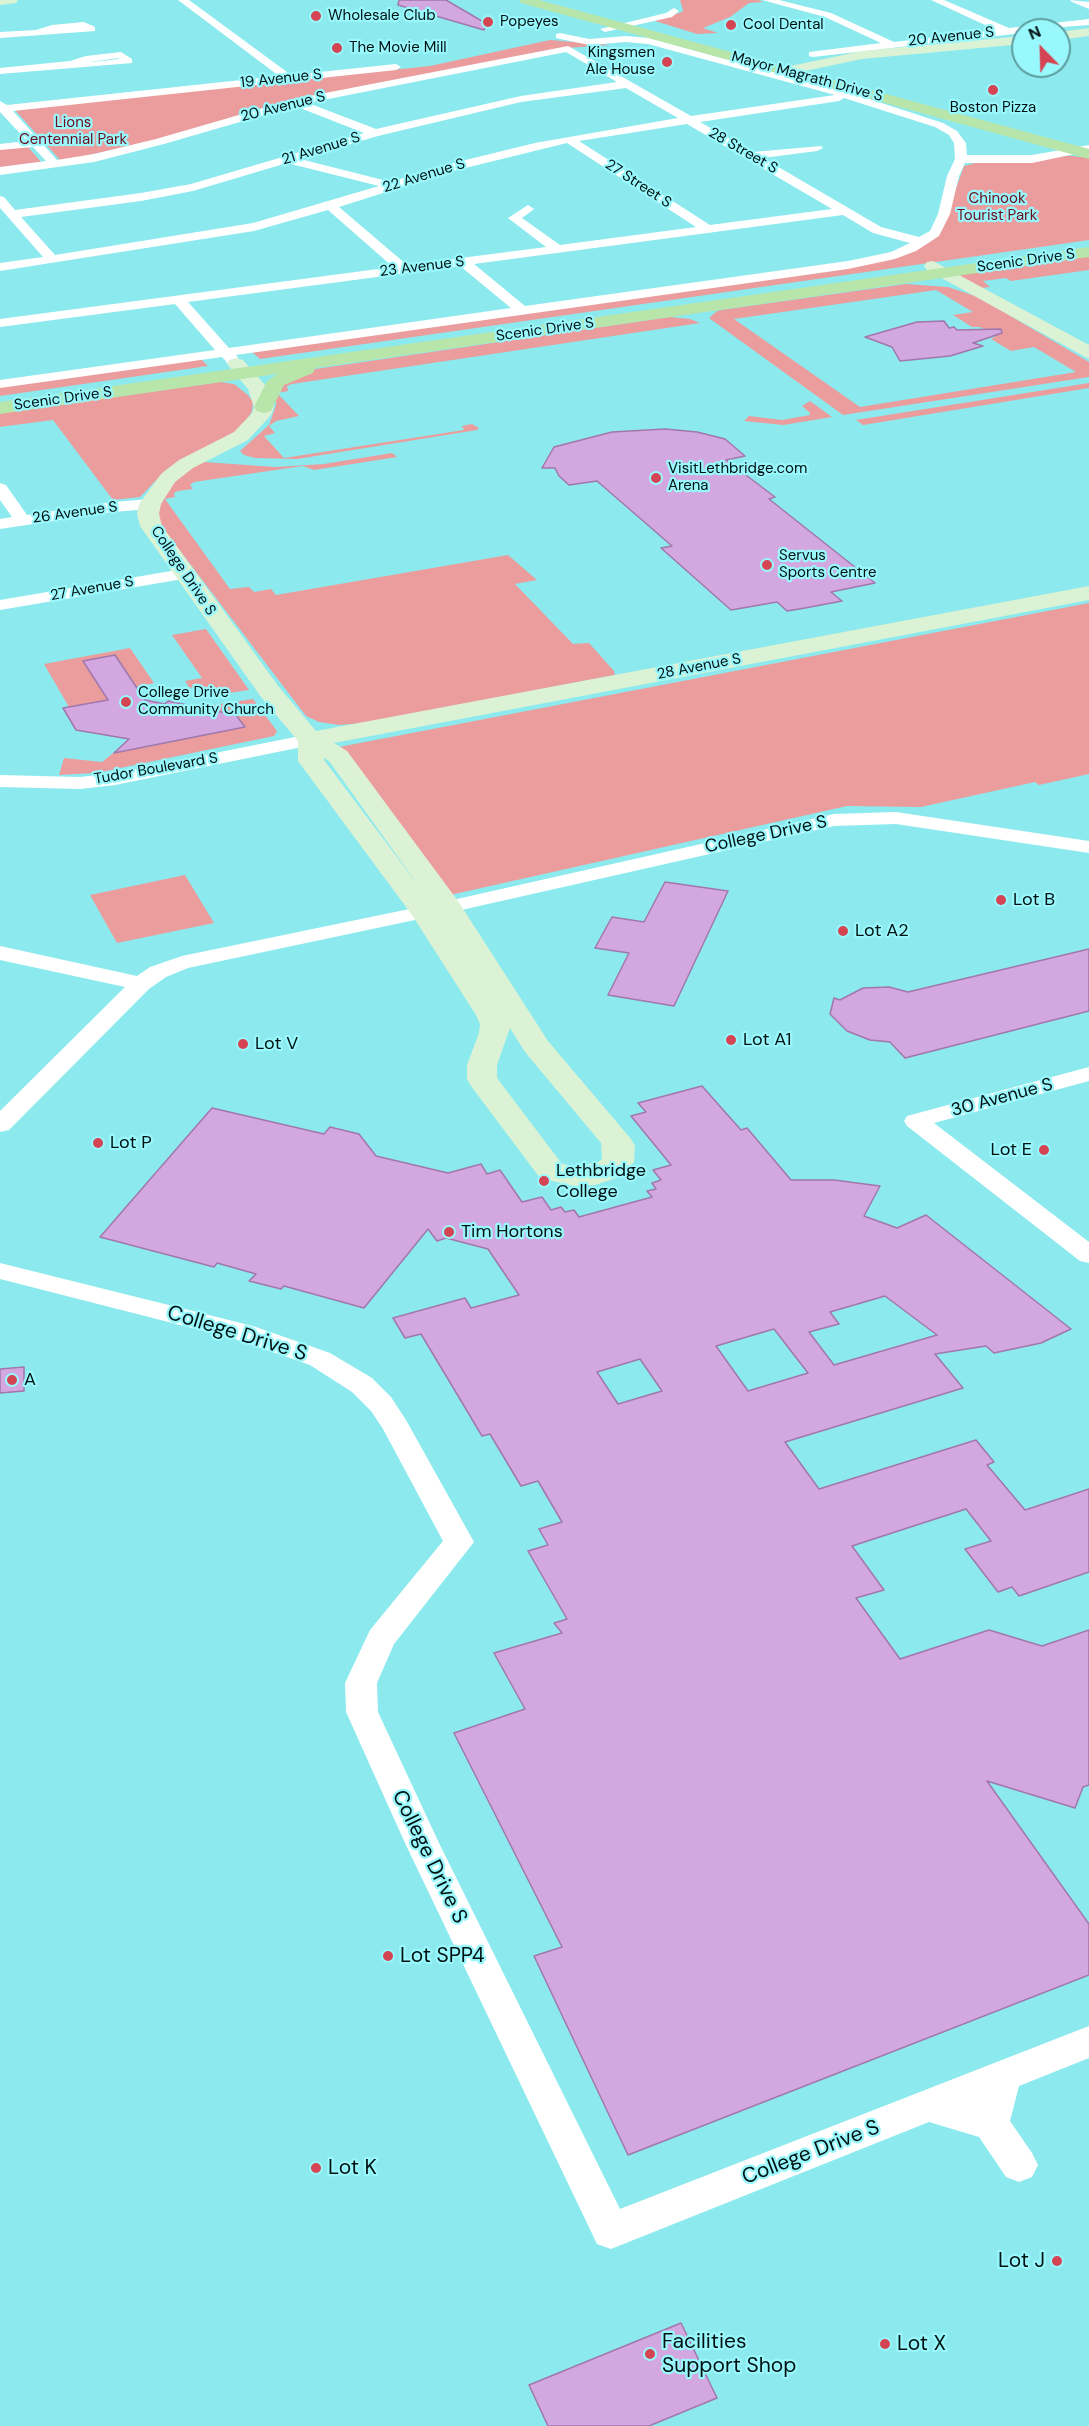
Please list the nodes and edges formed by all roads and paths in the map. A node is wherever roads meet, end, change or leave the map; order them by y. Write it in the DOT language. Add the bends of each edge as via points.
graph roads {
  1 [pos="12,0"];
  2 [pos="183,0"];
  3 [pos="525,0"];
  4 [pos="674,0"];
  5 [pos="768,0"];
  6 [pos="936,0"];
  7 [pos="1075,0"];
  8 [pos="0,1"];
  9 [pos="563,5"];
  10 [pos="1089,6"];
  11 [pos="637,20"];
  12 [pos="1089,22"];
  13 [pos="616,25"];
  14 [pos="1006,31"];
  15 [pos="39,32"];
  16 [pos="1089,32"];
  17 [pos="1011,33"];
  18 [pos="1071,34"];
  19 [pos="0,35"];
  20 [pos="561,35"];
  21 [pos="1011,40"];
  22 [pos="891,44"];
  23 [pos="568,50"];
  24 [pos="72,64"];
  25 [pos="405,66"];
  26 [pos="803,67"];
  27 [pos="0,71"];
  28 [pos="288,78"];
  29 [pos="629,84"];
  30 [pos="850,96"];
  31 [pos="294,102"];
  32 [pos="2,107"];
  33 [pos="690,120"];
  34 [pos="375,132"];
  35 [pos="568,139"];
  36 [pos="36,143"];
  37 [pos="0,147"];
  38 [pos="1083,147"];
  39 [pos="818,148"];
  40 [pos="751,156"];
  41 [pos="287,159"];
  42 [pos="961,159"];
  43 [pos="56,165"];
  44 [pos="0,171"];
  45 [pos="391,186"];
  46 [pos="0,200"];
  47 [pos="330,206"];
  48 [pos="528,209"];
  49 [pos="845,211"];
  50 [pos="13,214"];
  51 [pos="708,230"];
  52 [pos="922,242"];
  53 [pos="1089,243"];
  54 [pos="557,249"];
  55 [pos="1089,252"];
  56 [pos="52,259"];
  57 [pos="463,262"];
  58 [pos="0,267"];
  59 [pos="938,269"];
  60 [pos="405,270"];
  61 [pos="850,286"];
  62 [pos="975,290"];
  63 [pos="179,300"];
  64 [pos="523,311"];
  65 [pos="0,323"];
  66 [pos="489,339"];
  67 [pos="1086,350"];
  68 [pos="235,363"];
  69 [pos="0,384"];
  70 [pos="0,398"];
  71 [pos="264,407"];
  72 [pos="0,408"];
  73 [pos="0,488"];
  74 [pos="150,504"];
  75 [pos="22,520"];
  76 [pos="0,524"];
  77 [pos="183,574"];
  78 [pos="1089,593"];
  79 [pos="0,605"];
  80 [pos="310,740"];
  81 [pos="0,781"];
  82 [pos="1089,847"];
  83 [pos="436,910"];
  84 [pos="0,953"];
  85 [pos="141,984"];
  86 [pos="536,1046"];
  87 [pos="488,1051"];
  88 [pos="1089,1074"];
  89 [pos="0,1125"];
  90 [pos="1089,1255"];
  91 [pos="0,1271"];
  92 [pos="1089,2042"];
  93 [pos="1003,2077"];
  94 [pos="930,2106"];
  95 [pos="991,2124"];
  96 [pos="1020,2165"];
  1 -- 8 [label="street"];
  2 -- 28 [label="street"];
  3 -- 9 [label="main road, Mayor Magrath Drive S"];
  4 -- 11 [label="street" via="674,11 669,15"];
  5 -- 22 [label="street" via="828,15"];
  6 -- 14 [label="street"];
  7 -- 10 [label="street"];
  9 -- 11 [label="main road, Mayor Magrath Drive S"];
  9 -- 13 [label="main road, Mayor Magrath Drive S"];
  9 -- 20 [label="main road" via="589,24"];
  11 -- 13 [label="street"];
  11 -- 26 [label="main road, Mayor Magrath Drive S"];
  12 -- 14 [label="street, 20 Avenue S"];
  13 -- 20 [label="street"];
  13 -- 26 [label="main road, Mayor Magrath Drive S"];
  14 -- 17 [label="street"];
  14 -- 22 [label="street, 20 Avenue S"];
  15 -- 19 [label="street"];
  16 -- 18 [label="street"];
  20 -- 30 [label="street, Mayor Magrath Drive S" via="589,42 650,41"];
  21 -- 26 [label="street, 20 Avenue S"];
  22 -- 26 [label="street, 20 Avenue S"];
  23 -- 29 [label="street, 28 Street S"];
  23 -- 31 [label="street, 20 Avenue S"];
  24 -- 27 [label="street"];
  25 -- 28 [label="street, 19 Avenue S"];
  26 -- 38 [label="main road, Mayor Magrath Drive S"];
  26 -- 38 [label="main road, Mayor Magrath Drive S"];
  28 -- 32 [label="street, 19 Avenue S"];
  29 -- 33 [label="street, 28 Street S"];
  29 -- 34 [label="street, 21 Avenue S" via="521,99"];
  30 -- 33 [label="street, 22 Avenue S"];
  30 -- 42 [label="street, Mayor Magrath Drive S" via="939,125 953,133 960,143"];
  31 -- 34 [label="street"];
  31 -- 43 [label="street, 20 Avenue S" via="129,150"];
  32 -- 36 [label="street"];
  33 -- 35 [label="street, 22 Avenue S"];
  33 -- 40 [label="street, 28 Street S"];
  34 -- 41 [label="street, 21 Avenue S"];
  35 -- 45 [label="street, 22 Avenue S" via="492,156"];
  35 -- 51 [label="street, 27 Street S"];
  36 -- 37 [label="street"];
  36 -- 43 [label="street"];
  38 -- 42 [label="street" via="1032,159"];
  39 -- 40 [label="street"];
  40 -- 49 [label="street, 28 Street S"];
  41 -- 45 [label="street"];
  41 -- 50 [label="street, 21 Avenue S" via="193,187"];
  42 -- 52 [label="street" via="944,214 934,233"];
  43 -- 44 [label="street, 20 Avenue S"];
  45 -- 47 [label="street, 22 Avenue S"];
  46 -- 50 [label="street"];
  47 -- 56 [label="street, 22 Avenue S" via="222,233"];
  47 -- 60 [label="street"];
  48 -- 54 [label="street" via="514,218"];
  49 -- 51 [label="street, 23 Avenue S"];
  49 -- 52 [label="street, 28 Street S" via="884,234"];
  50 -- 56 [label="street"];
  51 -- 54 [label="street, 23 Avenue S"];
  52 -- 64 [label="street, Scenic Drive S" via="895,255 848,265"];
  53 -- 59 [label="main road, Scenic Drive S"];
  54 -- 57 [label="street, 23 Avenue S"];
  55 -- 59 [label="main road, Scenic Drive S"];
  56 -- 58 [label="street, 22 Avenue S"];
  57 -- 60 [label="street, 23 Avenue S"];
  57 -- 64 [label="street"];
  59 -- 61 [label="main road, Scenic Drive S"];
  59 -- 62 [label="street"];
  59 -- 68 [label="main road, Scenic Drive S"];
  60 -- 63 [label="street, 23 Avenue S"];
  61 -- 62 [label="main road" via="922,282"];
  61 -- 66 [label="main road, Scenic Drive S"];
  62 -- 67 [label="street"];
  63 -- 65 [label="street, 23 Avenue S"];
  63 -- 68 [label="street"];
  64 -- 68 [label="street, Scenic Drive S"];
  66 -- 68 [label="main road, Scenic Drive S"];
  66 -- 71 [label="main road" via="293,372 276,381"];
  68 -- 69 [label="street, Scenic Drive S"];
  68 -- 70 [label="main road, Scenic Drive S"];
  68 -- 71 [label="street" via="257,387"];
  68 -- 72 [label="main road, Scenic Drive S"];
  71 -- 74 [label="street, College Drive S" via="247,432 186,464 168,478"];
  73 -- 75 [label="street"];
  74 -- 75 [label="street, 26 Avenue S"];
  74 -- 77 [label="street, College Drive S" via="151,526"];
  75 -- 76 [label="street, 26 Avenue S"];
  77 -- 79 [label="street, 27 Avenue S"];
  77 -- 80 [label="street, College Drive S"];
  78 -- 80 [label="street, 28 Avenue S"];
  80 -- 81 [label="street, Tudor Boulevard S" via="115,779 80,783"];
  80 -- 83 [label="street, College Drive S" via="311,761"];
  82 -- 83 [label="street, College Drive S" via="896,818 834,820"];
  83 -- 85 [label="street, College Drive S" via="182,963"];
  83 -- 86 [label="street, College Drive S"];
  83 -- 87 [label="street, College Drive S" via="495,1024"];
  84 -- 85 [label="street"];
  85 -- 89 [label="street, College Drive S"];
  86 -- 87 [label="street"];
  86 -- 87 [label="street, College Drive S" via="615,1139 619,1146 618,1162 608,1170 574,1176 551,1171 482,1079"];
  88 -- 90 [label="street, 30 Avenue S" via="916,1121"];
  91 -- 94 [label="street, College Drive S" via="243,1332 320,1359 362,1385 396,1427 459,1542 381,1638 361,1683 362,1712 611,2231"];
  92 -- 93 [label="street, College Drive S"];
  93 -- 94 [label="street, College Drive S"];
  93 -- 95 [label="street"];
  94 -- 95 [label="street"];
  95 -- 96 [label="street"];
}
